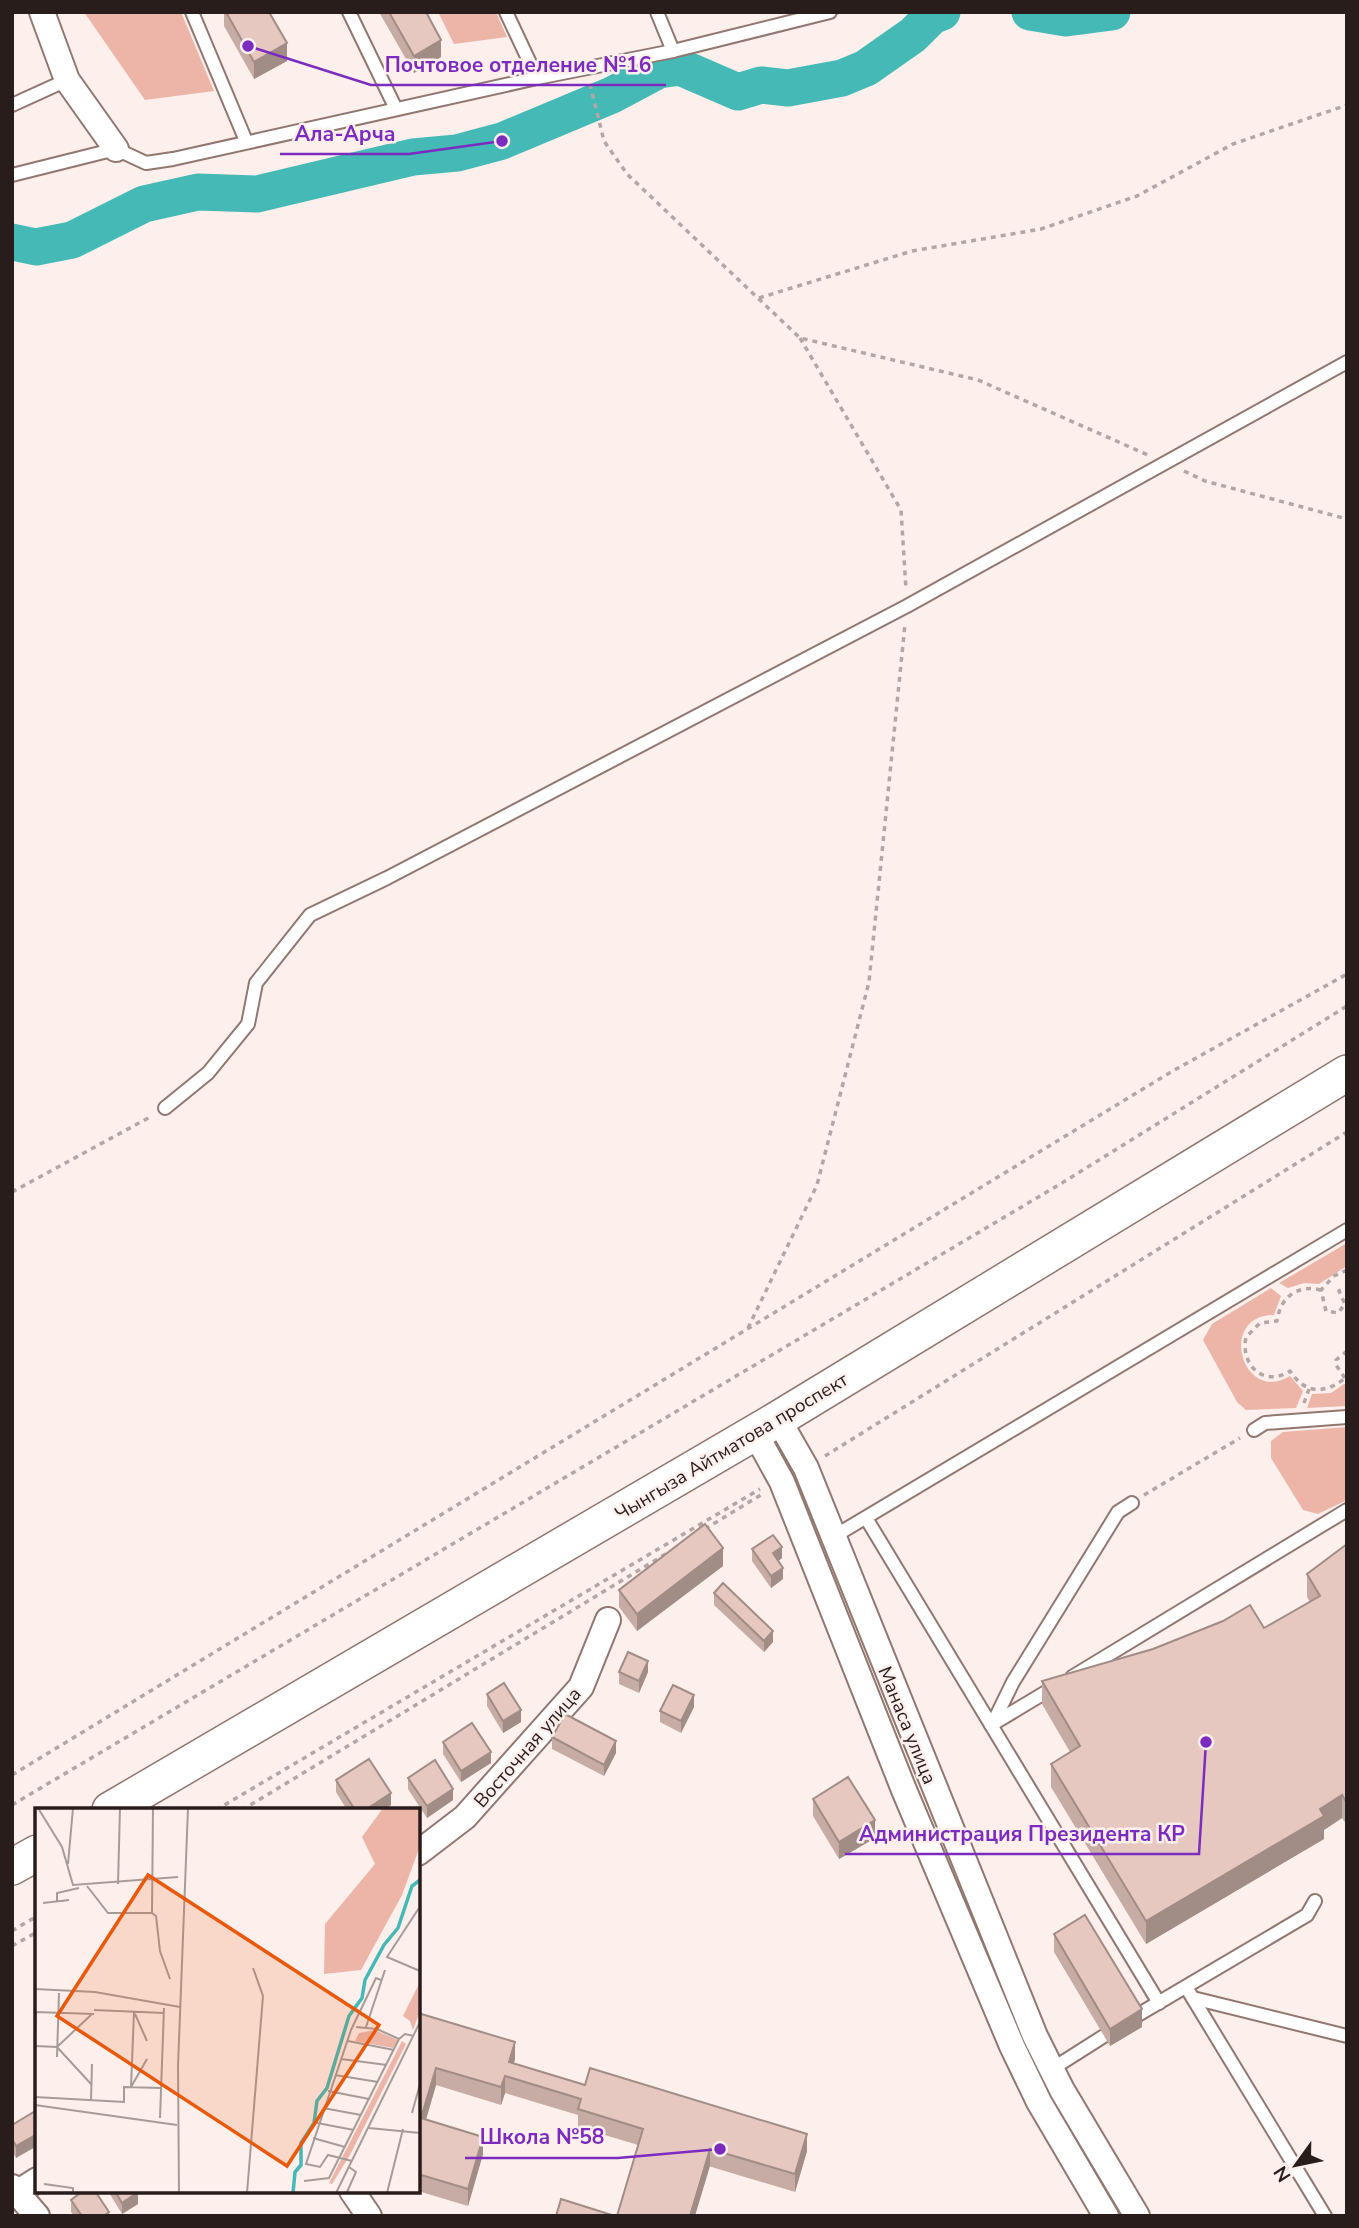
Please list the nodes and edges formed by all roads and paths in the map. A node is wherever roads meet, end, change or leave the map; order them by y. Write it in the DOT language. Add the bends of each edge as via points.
graph roads {
  1 [pos="43,12"];
  2 [pos="192,12"];
  3 [pos="349,12"];
  4 [pos="506,12"];
  5 [pos="657,12"];
  6 [pos="830,12"];
  7 [pos="811,14"];
  8 [pos="673,51"];
  9 [pos="586,69"];
  10 [pos="537,78"];
  11 [pos="67,80"];
  12 [pos="1347,104"];
  13 [pos="12,106"];
  14 [pos="396,109"];
  15 [pos="246,141"];
  16 [pos="116,149"];
  17 [pos="12,175"];
  18 [pos="759,298"];
  19 [pos="800,338"];
  20 [pos="1347,362"];
  21 [pos="1164,462"];
  22 [pos="1347,519"];
  23 [pos="907,606"];
  24 [pos="1347,974"];
  25 [pos="1347,1006"];
  26 [pos="1347,1073"];
  27 [pos="165,1108"];
  28 [pos="12,1192"];
  29 [pos="1347,1230"];
  30 [pos="1347,1270"];
  31 [pos="1347,1288"];
  32 [pos="1321,1290"];
  33 [pos="748,1329"];
  34 [pos="1347,1350"];
  35 [pos="1345,1380"];
  36 [pos="1347,1417"];
  37 [pos="766,1426"];
  38 [pos="1254,1430"];
  39 [pos="782,1482"];
  40 [pos="1132,1503"];
  41 [pos="1347,1510"];
  42 [pos="866,1518"];
  43 [pos="833,1537"];
  44 [pos="608,1620"];
  45 [pos="991,1725"];
  46 [pos="12,1775"];
  47 [pos="12,1805"];
  48 [pos="113,1808"];
  49 [pos="219,1808"];
  50 [pos="420,1852"];
  51 [pos="35,1854"];
  52 [pos="12,1867"];
  53 [pos="1315,1901"];
  54 [pos="35,1917"];
  55 [pos="12,1931"];
  56 [pos="35,1933"];
  57 [pos="12,1946"];
  58 [pos="1189,1993"];
  59 [pos="1159,2003"];
  60 [pos="1136,2016"];
  61 [pos="1104,2036"];
  62 [pos="1347,2036"];
  63 [pos="1052,2069"];
  64 [pos="1028,2081"];
  65 [pos="20,2189"];
  66 [pos="353,2193"];
  67 [pos="37,2216"];
  68 [pos="369,2216"];
  69 [pos="1106,2216"];
  70 [pos="1138,2216"];
  71 [pos="1325,2216"];
  1 -- 11 [label="street"];
  2 -- 15 [label="lane"];
  3 -- 14 [label="lane"];
  4 -- 10 [label="lane"];
  5 -- 8 [label="lane"];
  6 -- 7 [label="lane"];
  7 -- 8 [label="lane"];
  8 -- 9 [label="lane"];
  9 -- 10 [label="lane"];
  9 -- 18 [label="path" via="604,141 627,174"];
  10 -- 14 [label="lane"];
  11 -- 13 [label="lane"];
  11 -- 16 [label="street"];
  12 -- 18 [label="path" via="1233,144 1136,197 1041,229 912,251"];
  14 -- 15 [label="lane"];
  15 -- 16 [label="lane" via="146,163"];
  16 -- 17 [label="lane"];
  18 -- 19 [label="path"];
  19 -- 21 [label="path" via="978,380"];
  19 -- 23 [label="path" via="901,510"];
  20 -- 21 [label="lane"];
  21 -- 22 [label="path" via="1205,481"];
  21 -- 23 [label="lane"];
  23 -- 27 [label="lane" via="310,915 256,983 248,1024 208,1073"];
  23 -- 33 [label="path" via="869,982 817,1185"];
  24 -- 33 [label="path" via="1171,1072"];
  25 -- 47 [label="path" via="1062,1183"];
  26 -- 37 [label="main road, Чынгыза Айтматова проспект"];
  27 -- 28 [label="path"];
  29 -- 42 [label="lane"];
  30 -- 32 [label="path"];
  31 -- 32 [label="path" via="1339,1291 1345,1304 1338,1313 1323,1306"];
  32 -- 35 [label="path" via="1298,1290 1282,1301 1277,1321 1260,1324 1245,1337 1245,1356 1256,1372 1273,1377 1290,1371 1309,1389 1325,1390"];
  33 -- 46 [label="path"];
  34 -- 35 [label="path" via="1336,1360"];
  36 -- 38 [label="lane" via="1265,1423"];
  37 -- 39 [label="street, Манаса улица"];
  37 -- 43 [label="street, Манаса улица" via="806,1468"];
  37 -- 48 [label="main road, Чынгыза Айтматова проспект"];
  38 -- 40 [label="path"];
  39 -- 49 [label="path" via="751,1492"];
  39 -- 64 [label="street, Манаса улица" via="904,1790"];
  40 -- 45 [label="lane" via="1118,1512"];
  41 -- 45 [label="lane"];
  42 -- 43 [label="lane"];
  42 -- 45 [label="lane"];
  43 -- 63 [label="street, Манаса улица" via="928,1777"];
  44 -- 50 [label="street, Восточная улица" via="581,1687 465,1818"];
  45 -- 59 [label="lane"];
  51 -- 52 [label="main road"];
  53 -- 58 [label="lane" via="1307,1915"];
  54 -- 55 [label="path"];
  56 -- 57 [label="path"];
  58 -- 59 [label="lane"];
  58 -- 62 [label="lane"];
  58 -- 71 [label="lane"];
  59 -- 60 [label="lane"];
  61 -- 63 [label="lane"];
  63 -- 64 [label="street"];
  63 -- 70 [label="street, Манаса улица"];
  64 -- 69 [label="street, Манаса улица"];
  65 -- 67 [label="street"];
  66 -- 68 [label="street"];
}
